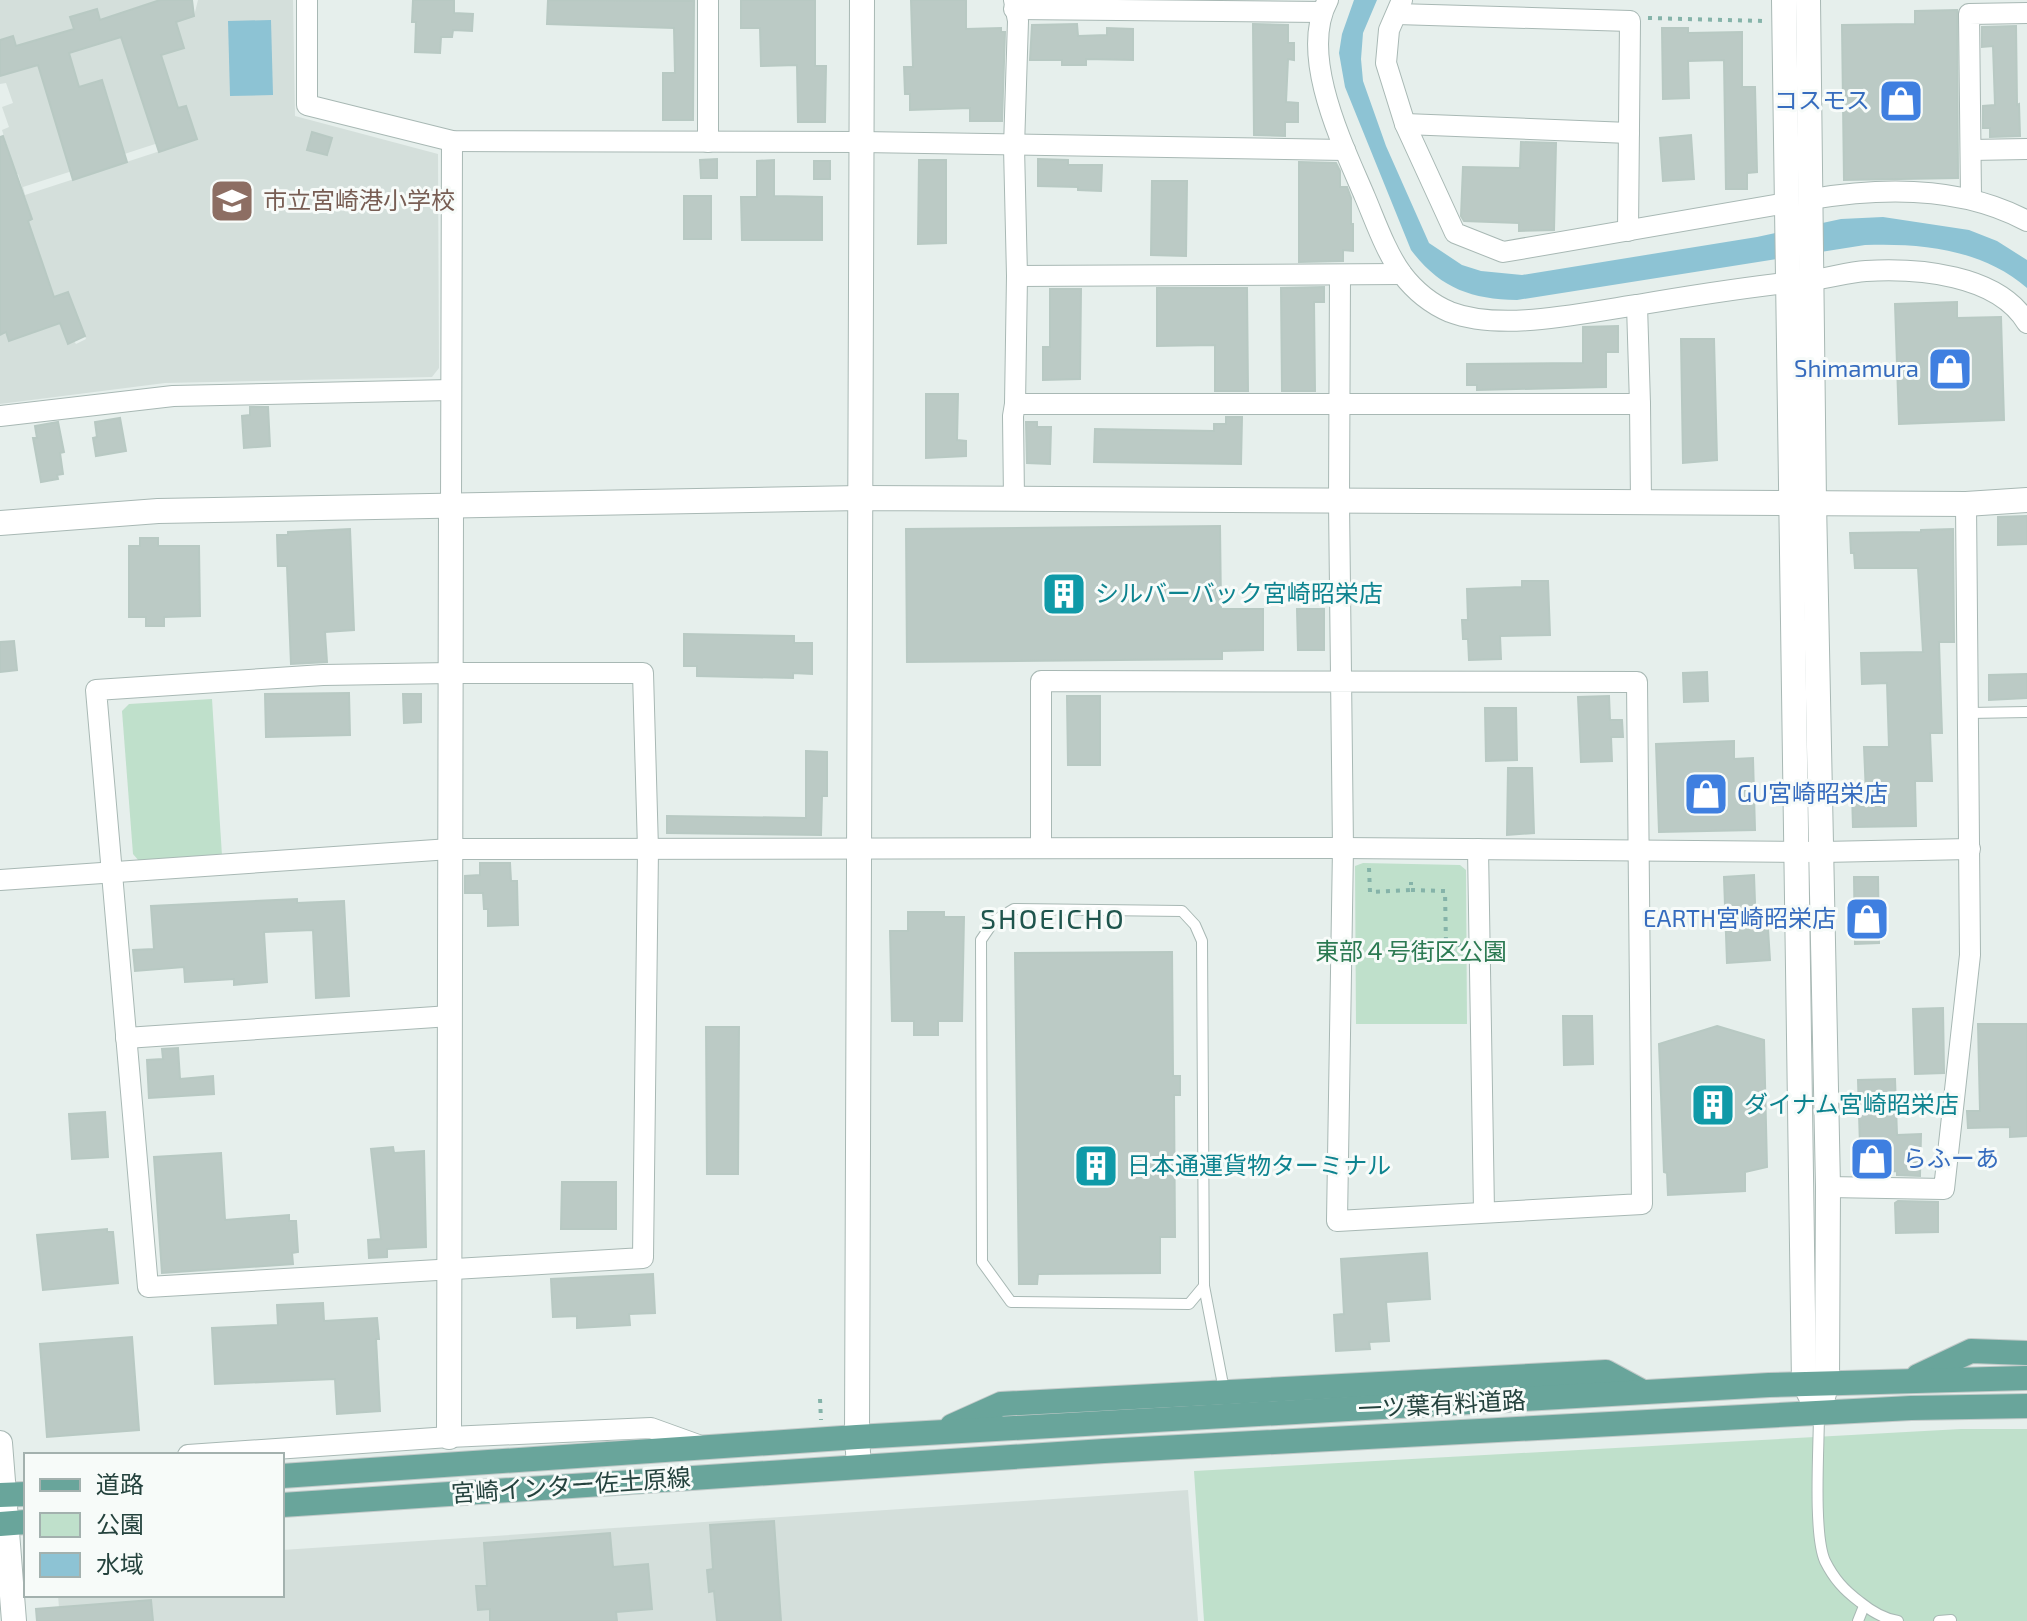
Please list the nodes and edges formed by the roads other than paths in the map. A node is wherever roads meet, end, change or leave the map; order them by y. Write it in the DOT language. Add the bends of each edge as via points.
graph roads {
  1 [pos="307,0"];
  2 [pos="708,0"];
  3 [pos="862,0"];
  4 [pos="1784,0"];
  5 [pos="1808,0"];
  6 [pos="1014,4"];
  7 [pos="1325,6"];
  8 [pos="1400,7"];
  9 [pos="2027,13"];
  10 [pos="1405,124"];
  11 [pos="1629,133"];
  12 [pos="452,141"];
  13 [pos="708,142"];
  14 [pos="862,142"];
  15 [pos="1014,147"];
  16 [pos="2027,149"];
  17 [pos="1345,150"];
  18 [pos="1971,150"];
  19 [pos="1971,198"];
  20 [pos="1812,205"];
  21 [pos="1787,209"];
  22 [pos="2027,221"];
  23 [pos="1628,231"];
  24 [pos="1402,274"];
  25 [pos="1812,274"];
  26 [pos="1340,275"];
  27 [pos="1017,276"];
  28 [pos="1787,276"];
  29 [pos="1637,305"];
  30 [pos="2027,323"];
  31 [pos="451,390"];
  32 [pos="1339,403"];
  33 [pos="1015,404"];
  34 [pos="1640,404"];
  35 [pos="0,416"];
  36 [pos="861,498"];
  37 [pos="1014,499"];
  38 [pos="2027,500"];
  39 [pos="1789,501"];
  40 [pos="1339,502"];
  41 [pos="1641,502"];
  42 [pos="1814,502"];
  43 [pos="1966,504"];
  44 [pos="451,507"];
  45 [pos="0,523"];
  46 [pos="451,673"];
  47 [pos="1341,681"];
  48 [pos="2027,712"];
  49 [pos="1969,713"];
  50 [pos="859,848"];
  51 [pos="1041,848"];
  52 [pos="1343,848"];
  53 [pos="450,849"];
  54 [pos="648,849"];
  55 [pos="1478,849"];
  56 [pos="1970,849"];
  57 [pos="1638,851"];
  58 [pos="1796,852"];
  59 [pos="1822,852"];
  60 [pos="112,873"];
  61 [pos="0,880"];
  62 [pos="450,1016"];
  63 [pos="126,1038"];
  64 [pos="1828,1187"];
  65 [pos="1484,1211"];
  66 [pos="449,1268"];
  67 [pos="1204,1286"];
  68 [pos="2027,1353"];
  69 [pos="2027,1378"];
  70 [pos="1908,1380"];
  71 [pos="1816,1382"];
  72 [pos="1224,1390"];
  73 [pos="1643,1392"];
  74 [pos="2027,1406"];
  75 [pos="1819,1413"];
  76 [pos="939,1432"];
  77 [pos="449,1437"];
  78 [pos="857,1437"];
  79 [pos="0,1443"];
  80 [pos="704,1447"];
  81 [pos="217,1453"];
  82 [pos="859,1467"];
  83 [pos="284,1476"];
  84 [pos="10,1495"];
  85 [pos="284,1505"];
  86 [pos="11,1523"];
  87 [pos="1864,1606"];
  88 [pos="1951,1620"];
  89 [pos="14,1621"];
  90 [pos="1858,1621"];
  91 [pos="1898,1621"];
  92 [pos="1939,1621"];
  1 -- 12 [label="street" via="307,105"];
  2 -- 13 [label="street"];
  3 -- 14 [label="street"];
  4 -- 21 [label="street"];
  5 -- 20 [label="street"];
  6 -- 7 [label="street"];
  6 -- 15 [label="street"];
  7 -- 17 [label="street" via="1319,61 1327,106"];
  8 -- 10 [label="street" via="1389,30 1386,63"];
  8 -- 11 [label="street" via="1630,21"];
  9 -- 18 [label="street" via="1969,14"];
  10 -- 11 [label="street"];
  10 -- 23 [label="street" via="1455,233 1503,252"];
  11 -- 23 [label="street"];
  12 -- 13 [label="street"];
  12 -- 31 [label="street"];
  13 -- 14 [label="street"];
  14 -- 15 [label="street"];
  14 -- 36 [label="street"];
  15 -- 17 [label="street"];
  15 -- 27 [label="street"];
  16 -- 18 [label="street"];
  17 -- 24 [label="street"];
  18 -- 19 [label="street"];
  19 -- 20 [label="street" via="1887,190"];
  19 -- 22 [label="street"];
  20 -- 25 [label="street"];
  21 -- 23 [label="street"];
  21 -- 28 [label="street"];
  24 -- 26 [label="street"];
  24 -- 29 [label="street" via="1424,298 1475,318 1531,320"];
  25 -- 28 [label="street"];
  25 -- 30 [label="street" via="1921,272 1969,281 2009,301"];
  25 -- 42 [label="street"];
  26 -- 27 [label="street"];
  26 -- 32 [label="street"];
  27 -- 33 [label="street"];
  28 -- 29 [label="street"];
  28 -- 39 [label="street"];
  29 -- 34 [label="street"];
  31 -- 35 [label="street" via="173,396"];
  31 -- 44 [label="street"];
  32 -- 33 [label="street"];
  32 -- 34 [label="street"];
  32 -- 40 [label="street"];
  33 -- 37 [label="street"];
  34 -- 41 [label="street"];
  36 -- 37 [label="street"];
  36 -- 44 [label="street"];
  36 -- 50 [label="street"];
  37 -- 40 [label="street"];
  38 -- 43 [label="street"];
  39 -- 41 [label="street"];
  39 -- 42 [label="street"];
  39 -- 58 [label="street"];
  40 -- 41 [label="street"];
  40 -- 47 [label="street"];
  42 -- 43 [label="street"];
  42 -- 59 [label="street"];
  43 -- 49 [label="street"];
  44 -- 45 [label="street" via="158,511"];
  44 -- 46 [label="street"];
  46 -- 53 [label="street"];
  46 -- 54 [label="street" via="643,673"];
  46 -- 60 [label="street" via="323,675 96,690"];
  47 -- 51 [label="street" via="1041,681"];
  47 -- 52 [label="street"];
  47 -- 57 [label="street" via="1637,682"];
  48 -- 49 [label="lane"];
  49 -- 56 [label="street"];
  50 -- 51 [label="street"];
  50 -- 54 [label="street"];
  50 -- 78 [label="street"];
  51 -- 52 [label="street"];
  52 -- 55 [label="street"];
  52 -- 65 [label="street" via="1337,1221"];
  53 -- 54 [label="street"];
  53 -- 60 [label="street"];
  53 -- 62 [label="street"];
  54 -- 66 [label="street" via="643,1258"];
  55 -- 57 [label="street"];
  55 -- 65 [label="street"];
  56 -- 59 [label="street"];
  56 -- 64 [label="street" via="1970,955 1944,1189"];
  57 -- 58 [label="street"];
  57 -- 65 [label="street" via="1642,1204"];
  58 -- 59 [label="street"];
  58 -- 71 [label="street"];
  59 -- 64 [label="street"];
  60 -- 61 [label="street"];
  60 -- 63 [label="street"];
  62 -- 63 [label="street"];
  62 -- 66 [label="street"];
  63 -- 66 [label="street" via="148,1287"];
  64 -- 71 [label="street"];
  66 -- 77 [label="street"];
  67 -- 67 [label="lane" via="1202,941 1195,925 1182,911 1014,909 994,921 981,940 982,1262 1011,1302 1189,1304"];
  67 -- 72 [label="lane"];
  68 -- 70 [label="main road" via="1971,1351"];
  69 -- 70 [label="main road, 一ツ葉有料道路"];
  70 -- 71 [label="main road, 一ツ葉有料道路"];
  71 -- 73 [label="main road, 一ツ葉有料道路"];
  71 -- 75 [label="street"];
  72 -- 73 [label="main road" via="1606,1372"];
  72 -- 76 [label="main road" via="1001,1404"];
  73 -- 76 [label="main road, 一ツ葉有料道路"];
  74 -- 75 [label="main road, 一ツ葉有料道路"];
  75 -- 82 [label="main road, 一ツ葉有料道路"];
  75 -- 87 [label="lane" via="1823,1557 1839,1586"];
  76 -- 78 [label="main road, 一ツ葉有料道路"];
  77 -- 80 [label="street" via="651,1428"];
  77 -- 81 [label="street"];
  78 -- 80 [label="main road, 宮崎インター佐土原線"];
  78 -- 82 [label="street"];
  79 -- 84 [label="street"];
  80 -- 83 [label="main road, 宮崎インター佐土原線"];
  82 -- 85 [label="main road, 宮崎インター佐土原線"];
  84 -- 86 [label="street"];
  86 -- 89 [label="street"];
  87 -- 90 [label="lane"];
  87 -- 91 [label="lane"];
  88 -- 92 [label="lane"];
}
